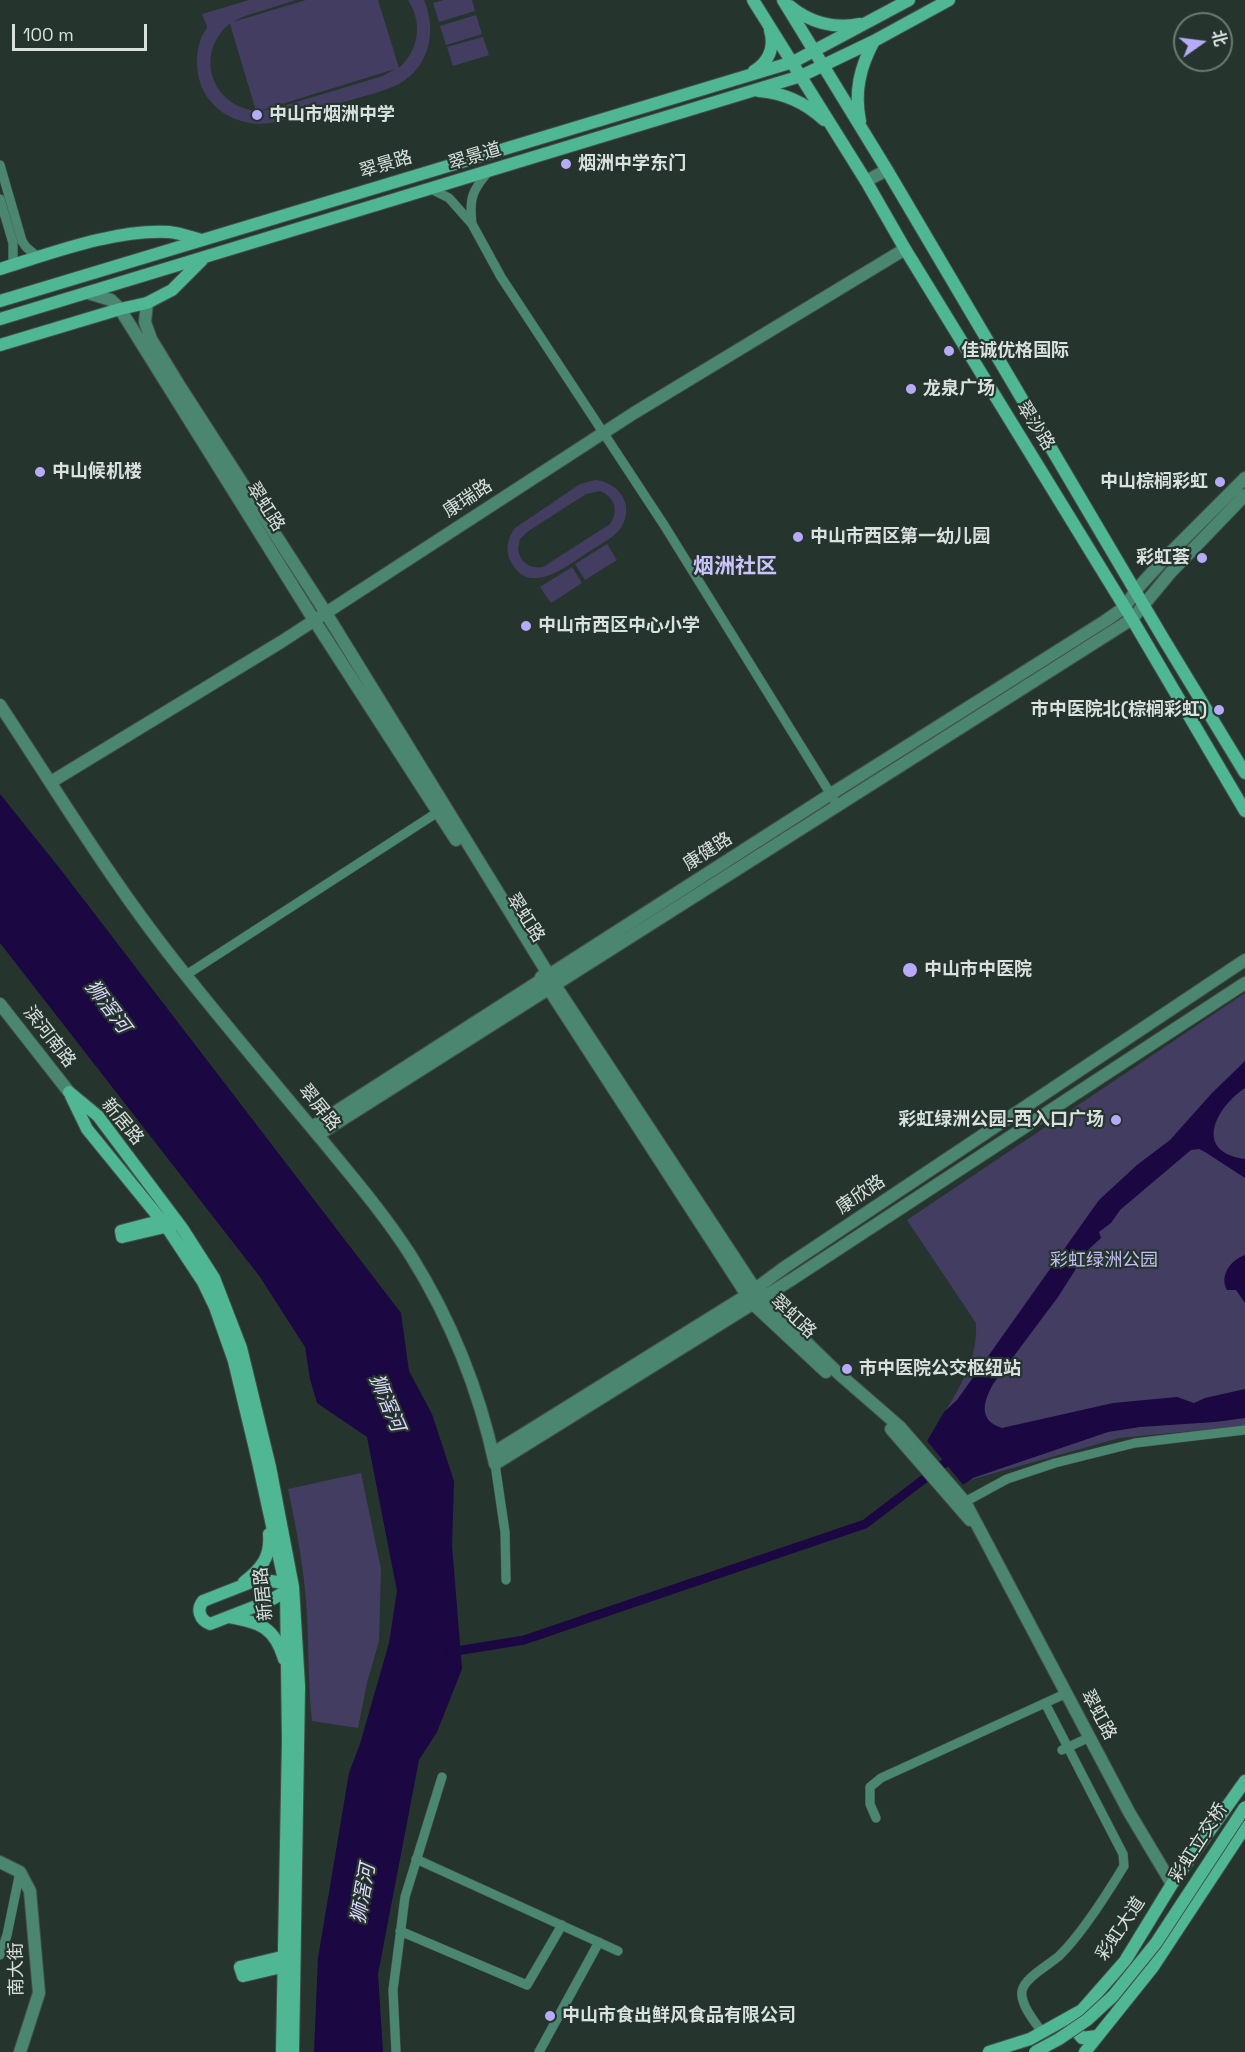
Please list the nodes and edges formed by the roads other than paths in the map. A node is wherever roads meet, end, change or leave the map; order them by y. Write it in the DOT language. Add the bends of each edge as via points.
graph roads {
  1 [pos="753,0"];
  2 [pos="909,0"];
  3 [pos="949,0"];
  4 [pos="783,1"];
  5 [pos="867,23"];
  6 [pos="769,26"];
  7 [pos="874,40"];
  8 [pos="814,51"];
  9 [pos="793,62"];
  10 [pos="822,66"];
  11 [pos="750,74"];
  12 [pos="801,76"];
  13 [pos="752,91"];
  14 [pos="861,128"];
  15 [pos="837,134"];
  16 [pos="0,165"];
  17 [pos="887,170"];
  18 [pos="489,171"];
  19 [pos="866,181"];
  20 [pos="431,189"];
  21 [pos="0,199"];
  22 [pos="472,224"];
  23 [pos="201,240"];
  24 [pos="905,249"];
  25 [pos="38,257"];
  26 [pos="204,258"];
  27 [pos="13,265"];
  28 [pos="0,269"];
  29 [pos="88,293"];
  30 [pos="1,300"];
  31 [pos="147,303"];
  32 [pos="120,309"];
  33 [pos="5,318"];
  34 [pos="0,345"];
  35 [pos="604,432"];
  36 [pos="1244,486"];
  37 [pos="1136,590"];
  38 [pos="1145,605"];
  39 [pos="1125,607"];
  40 [pos="326,613"];
  41 [pos="1132,619"];
  42 [pos="314,620"];
  43 [pos="0,705"];
  44 [pos="1245,773"];
  45 [pos="51,782"];
  46 [pos="831,794"];
  47 [pos="838,806"];
  48 [pos="1245,811"];
  49 [pos="438,812"];
  50 [pos="1245,960"];
  51 [pos="186,975"];
  52 [pos="549,982"];
  53 [pos="1245,983"];
  54 [pos="0,1004"];
  55 [pos="69,1092"];
  56 [pos="315,1131"];
  57 [pos="170,1222"];
  58 [pos="754,1296"];
  59 [pos="1245,1430"];
  60 [pos="494,1458"];
  61 [pos="956,1499"];
  62 [pos="268,1506"];
  63 [pos="506,1580"];
  64 [pos="288,1587"];
  65 [pos="227,1591"];
  66 [pos="230,1616"];
  67 [pos="287,1668"];
  68 [pos="1066,1693"];
  69 [pos="1045,1702"];
  70 [pos="1090,1737"];
  71 [pos="1065,1749"];
  72 [pos="442,1777"];
  73 [pos="1245,1781"];
  74 [pos="1245,1807"];
  75 [pos="876,1818"];
  76 [pos="1245,1827"];
  77 [pos="416,1859"];
  78 [pos="0,1862"];
  79 [pos="20,1872"];
  80 [pos="1172,1884"];
  81 [pos="562,1925"];
  82 [pos="400,1931"];
  83 [pos="599,1942"];
  84 [pos="618,1951"];
  85 [pos="0,1955"];
  86 [pos="289,1960"];
  87 [pos="1082,2010"];
  88 [pos="1042,2032"];
  89 [pos="1097,2036"];
  90 [pos="1030,2045"];
  91 [pos="287,2048"];
  92 [pos="20,2052"];
  93 [pos="396,2052"];
  94 [pos="539,2052"];
  95 [pos="989,2052"];
  96 [pos="1008,2052"];
  97 [pos="1052,2052"];
  98 [pos="1085,2052"];
  1 -- 6 [label="main road, 翠沙路"];
  2 -- 5 [label="main road, 翠景路"];
  3 -- 7 [label="main road, 翠景道"];
  4 -- 5 [label="main road" via="806,17 832,25"];
  4 -- 8 [label="main road, 翠沙路"];
  5 -- 8 [label="main road, 翠景路"];
  6 -- 9 [label="main road, 翠沙路"];
  6 -- 11 [label="main road" via="772,42 768,58"];
  7 -- 10 [label="main road, 翠景道"];
  7 -- 14 [label="main road" via="857,92"];
  8 -- 9 [label="main road, 翠景路"];
  8 -- 10 [label="main road, 翠沙路"];
  9 -- 11 [label="main road, 翠景路"];
  9 -- 12 [label="main road, 翠沙路"];
  10 -- 12 [label="main road, 翠景道"];
  10 -- 14 [label="main road, 翠沙路"];
  11 -- 23 [label="main road, 翠景路"];
  12 -- 13 [label="main road, 翠景道"];
  12 -- 15 [label="main road, 翠沙路"];
  13 -- 15 [label="main road" via="793,99 818,114"];
  13 -- 18 [label="main road, 翠景道"];
  14 -- 17 [label="main road, 翠沙路"];
  15 -- 19 [label="main road, 翠沙路"];
  16 -- 25 [label="street" via="22,242"];
  17 -- 19 [label="street"];
  17 -- 37 [label="main road, 翠沙路"];
  18 -- 20 [label="main road, 翠景道"];
  18 -- 22 [label="street" via="470,201"];
  19 -- 24 [label="main road, 翠沙路"];
  20 -- 22 [label="street" via="449,198"];
  20 -- 26 [label="main road, 翠景道"];
  21 -- 27 [label="street" via="13,243"];
  22 -- 35 [label="street" via="501,277"];
  23 -- 25 [label="main road" via="171,232 138,232"];
  23 -- 30 [label="main road, 翠景路"];
  24 -- 35 [label="street, 康瑞路"];
  24 -- 39 [label="main road, 翠沙路"];
  25 -- 27 [label="main road"];
  26 -- 29 [label="main road, 翠景道"];
  26 -- 31 [label="main road" via="171,290"];
  27 -- 28 [label="main road"];
  29 -- 32 [label="street, 翠虹路" via="111,300"];
  29 -- 33 [label="main road, 翠景道"];
  31 -- 32 [label="main road"];
  31 -- 40 [label="street, 翠虹路" via="145,322 151,339"];
  32 -- 34 [label="main road"];
  32 -- 42 [label="street, 翠虹路"];
  35 -- 40 [label="street, 康瑞路"];
  35 -- 46 [label="street"];
  36 -- 37 [label="street" via="1168,555"];
  36 -- 38 [label="street, 康健路"];
  37 -- 38 [label="main road, 翠沙路"];
  37 -- 39 [label="street"];
  38 -- 41 [label="street, 康健路"];
  38 -- 44 [label="main road, 翠沙路"];
  39 -- 41 [label="main road, 翠沙路"];
  39 -- 46 [label="street, 康健路"];
  40 -- 42 [label="street, 康瑞路"];
  40 -- 52 [label="street, 翠虹路"];
  41 -- 47 [label="street, 康健路"];
  41 -- 48 [label="main road, 翠沙路"];
  42 -- 45 [label="street, 康瑞路"];
  42 -- 49 [label="street, 翠虹路"];
  43 -- 45 [label="street, 翠屏路"];
  45 -- 51 [label="street, 翠屏路"];
  46 -- 47 [label="street"];
  46 -- 52 [label="street, 康健路"];
  47 -- 52 [label="street, 康健路"];
  49 -- 51 [label="street"];
  49 -- 52 [label="street, 翠虹路"];
  50 -- 58 [label="street, 康欣路" via="785,1267"];
  51 -- 56 [label="street, 翠屏路"];
  52 -- 56 [label="street, 康健路"];
  52 -- 58 [label="street, 翠虹路"];
  53 -- 58 [label="street, 康欣路"];
  54 -- 55 [label="street, 滨河南路"];
  55 -- 57 [label="main road, 新居路" via="87,1129"];
  56 -- 60 [label="street, 翠屏路" via="376,1207 425,1280 464,1359"];
  57 -- 62 [label="main road, 新居路" via="203,1282 234,1361"];
  57 -- 64 [label="main road, 新居路" via="214,1278 241,1348 270,1467"];
  58 -- 60 [label="street, 康欣路"];
  58 -- 61 [label="street, 翠虹路" via="900,1427"];
  59 -- 61 [label="street" via="1135,1443 1055,1463"];
  60 -- 63 [label="street, 翠屏路" via="504,1520"];
  61 -- 68 [label="street, 翠虹路" via="978,1529"];
  62 -- 64 [label="main road, 新居路"];
  62 -- 65 [label="main road" via="267,1557 259,1571"];
  64 -- 65 [label="main road" via="254,1581"];
  64 -- 66 [label="main road"];
  64 -- 67 [label="main road, 新居路"];
  64 -- 86 [label="main road, 新居路" via="296,1613 299,1686"];
  65 -- 66 [label="main road" via="236,1610"];
  65 -- 66 [label="main road" via="203,1600 199,1611 204,1622 210,1624"];
  66 -- 67 [label="main road" via="264,1626 274,1636"];
  67 -- 86 [label="main road, 新居路"];
  68 -- 69 [label="street"];
  68 -- 70 [label="street, 翠虹路"];
  69 -- 71 [label="street"];
  69 -- 75 [label="street" via="881,1778 870,1787 870,1804"];
  70 -- 71 [label="street"];
  70 -- 80 [label="street, 翠虹路"];
  71 -- 88 [label="street" via="1123,1854 1124,1866 1071,1945 1027,1981 1022,1991 1025,2004"];
  72 -- 77 [label="street"];
  73 -- 80 [label="main road, 彩虹大道"];
  74 -- 90 [label="main road, 彩虹立交桥, bridge" via="1155,1943 1113,1996 1088,2020 1059,2039"];
  76 -- 89 [label="main road" via="1153,1967"];
  77 -- 81 [label="street"];
  77 -- 82 [label="street"];
  78 -- 79 [label="street"];
  79 -- 85 [label="street"];
  79 -- 92 [label="street, 南大街" via="30,1891 39,1993"];
  80 -- 87 [label="main road, 彩虹大道" via="1125,1961"];
  81 -- 82 [label="street" via="527,1985"];
  81 -- 83 [label="street"];
  82 -- 93 [label="street" via="393,1990"];
  83 -- 84 [label="street"];
  83 -- 94 [label="street"];
  86 -- 91 [label="main road, 新居路"];
  87 -- 88 [label="main road, 彩虹大道"];
  87 -- 89 [label="main road" via="1072,2022 1076,2032 1082,2038"];
  88 -- 90 [label="main road, 彩虹大道"];
  89 -- 98 [label="main road"];
  90 -- 95 [label="main road, 彩虹大道"];
  90 -- 96 [label="main road"];
  90 -- 97 [label="main road" via="1046,2045"];
}
